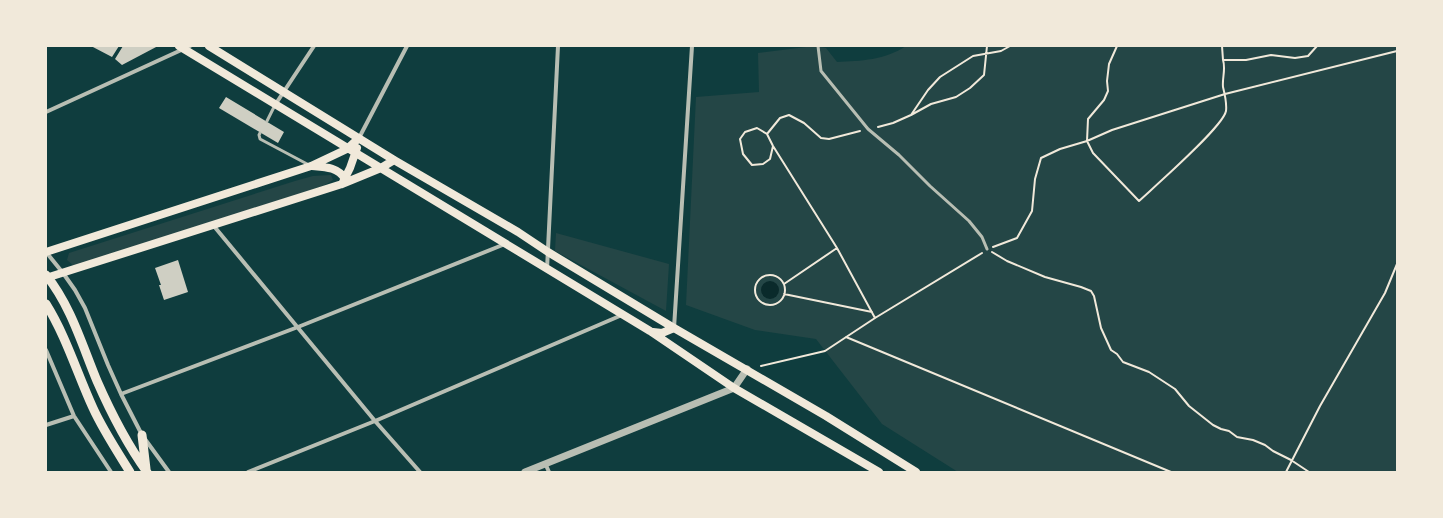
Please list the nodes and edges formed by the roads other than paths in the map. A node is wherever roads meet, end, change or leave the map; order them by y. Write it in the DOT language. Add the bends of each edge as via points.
graph roads {
  1 [pos="209,46"];
  2 [pos="314,46"];
  3 [pos="407,46"];
  4 [pos="558,46"];
  5 [pos="692,46"];
  6 [pos="818,46"];
  7 [pos="184,47"];
  8 [pos="284,92"];
  9 [pos="275,105"];
  10 [pos="46,112"];
  11 [pos="267,121"];
  12 [pos="260,133"];
  13 [pos="359,138"];
  14 [pos="347,149"];
  15 [pos="355,153"];
  16 [pos="394,160"];
  17 [pos="311,166"];
  18 [pos="381,168"];
  19 [pos="344,182"];
  20 [pos="213,225"];
  21 [pos="506,244"];
  22 [pos="987,249"];
  23 [pos="46,252"];
  24 [pos="548,252"];
  25 [pos="547,269"];
  26 [pos="63,273"];
  27 [pos="47,277"];
  28 [pos="46,304"];
  29 [pos="622,316"];
  30 [pos="298,328"];
  31 [pos="674,328"];
  32 [pos="650,331"];
  33 [pos="46,350"];
  34 [pos="747,369"];
  35 [pos="734,388"];
  36 [pos="121,394"];
  37 [pos="74,416"];
  38 [pos="375,421"];
  39 [pos="46,425"];
  40 [pos="142,435"];
  41 [pos="544,463"];
  42 [pos="147,471"];
  43 [pos="111,472"];
  44 [pos="130,472"];
  45 [pos="169,472"];
  46 [pos="248,472"];
  47 [pos="420,472"];
  48 [pos="525,472"];
  49 [pos="549,472"];
  50 [pos="879,472"];
  51 [pos="916,472"];
  1 -- 8 [label="main road"];
  2 -- 8 [label="street"];
  3 -- 13 [label="street"];
  4 -- 24 [label="street"];
  5 -- 31 [label="street"];
  6 -- 22 [label="lane" via="821,71 868,129 900,155 969,221 982,237"];
  7 -- 9 [label="main road"];
  7 -- 10 [label="street"];
  8 -- 9 [label="street"];
  8 -- 13 [label="main road"];
  9 -- 11 [label="lane"];
  9 -- 14 [label="main road"];
  12 -- 17 [label="lane" via="260,139"];
  13 -- 14 [label="main road"];
  13 -- 15 [label="main road"];
  13 -- 16 [label="main road"];
  14 -- 15 [label="main road"];
  14 -- 17 [label="main road"];
  15 -- 18 [label="main road"];
  15 -- 19 [label="main road"];
  16 -- 18 [label="main road"];
  16 -- 24 [label="main road"];
  17 -- 19 [label="main road" via="336,170 342,174"];
  17 -- 23 [label="main road"];
  18 -- 19 [label="main road"];
  18 -- 21 [label="main road"];
  19 -- 20 [label="main road"];
  20 -- 26 [label="main road"];
  20 -- 30 [label="street"];
  21 -- 25 [label="main road"];
  21 -- 30 [label="street"];
  23 -- 26 [label="street"];
  24 -- 25 [label="street"];
  24 -- 31 [label="main road"];
  25 -- 29 [label="main road"];
  26 -- 27 [label="main road"];
  26 -- 36 [label="street" via="85,308"];
  27 -- 42 [label="main road" via="68,308 112,414"];
  28 -- 44 [label="main road" via="93,409"];
  29 -- 32 [label="main road"];
  29 -- 38 [label="street"];
  30 -- 36 [label="street"];
  30 -- 38 [label="street"];
  31 -- 32 [label="main road" via="662,333"];
  31 -- 34 [label="main road"];
  32 -- 35 [label="main road"];
  33 -- 37 [label="street"];
  34 -- 35 [label="street"];
  34 -- 51 [label="main road"];
  35 -- 41 [label="street"];
  35 -- 50 [label="main road"];
  36 -- 40 [label="street"];
  37 -- 39 [label="street"];
  37 -- 43 [label="street"];
  38 -- 46 [label="street"];
  38 -- 47 [label="street"];
  40 -- 42 [label="main road"];
  40 -- 45 [label="street"];
  41 -- 48 [label="street"];
  41 -- 49 [label="street"];
}
